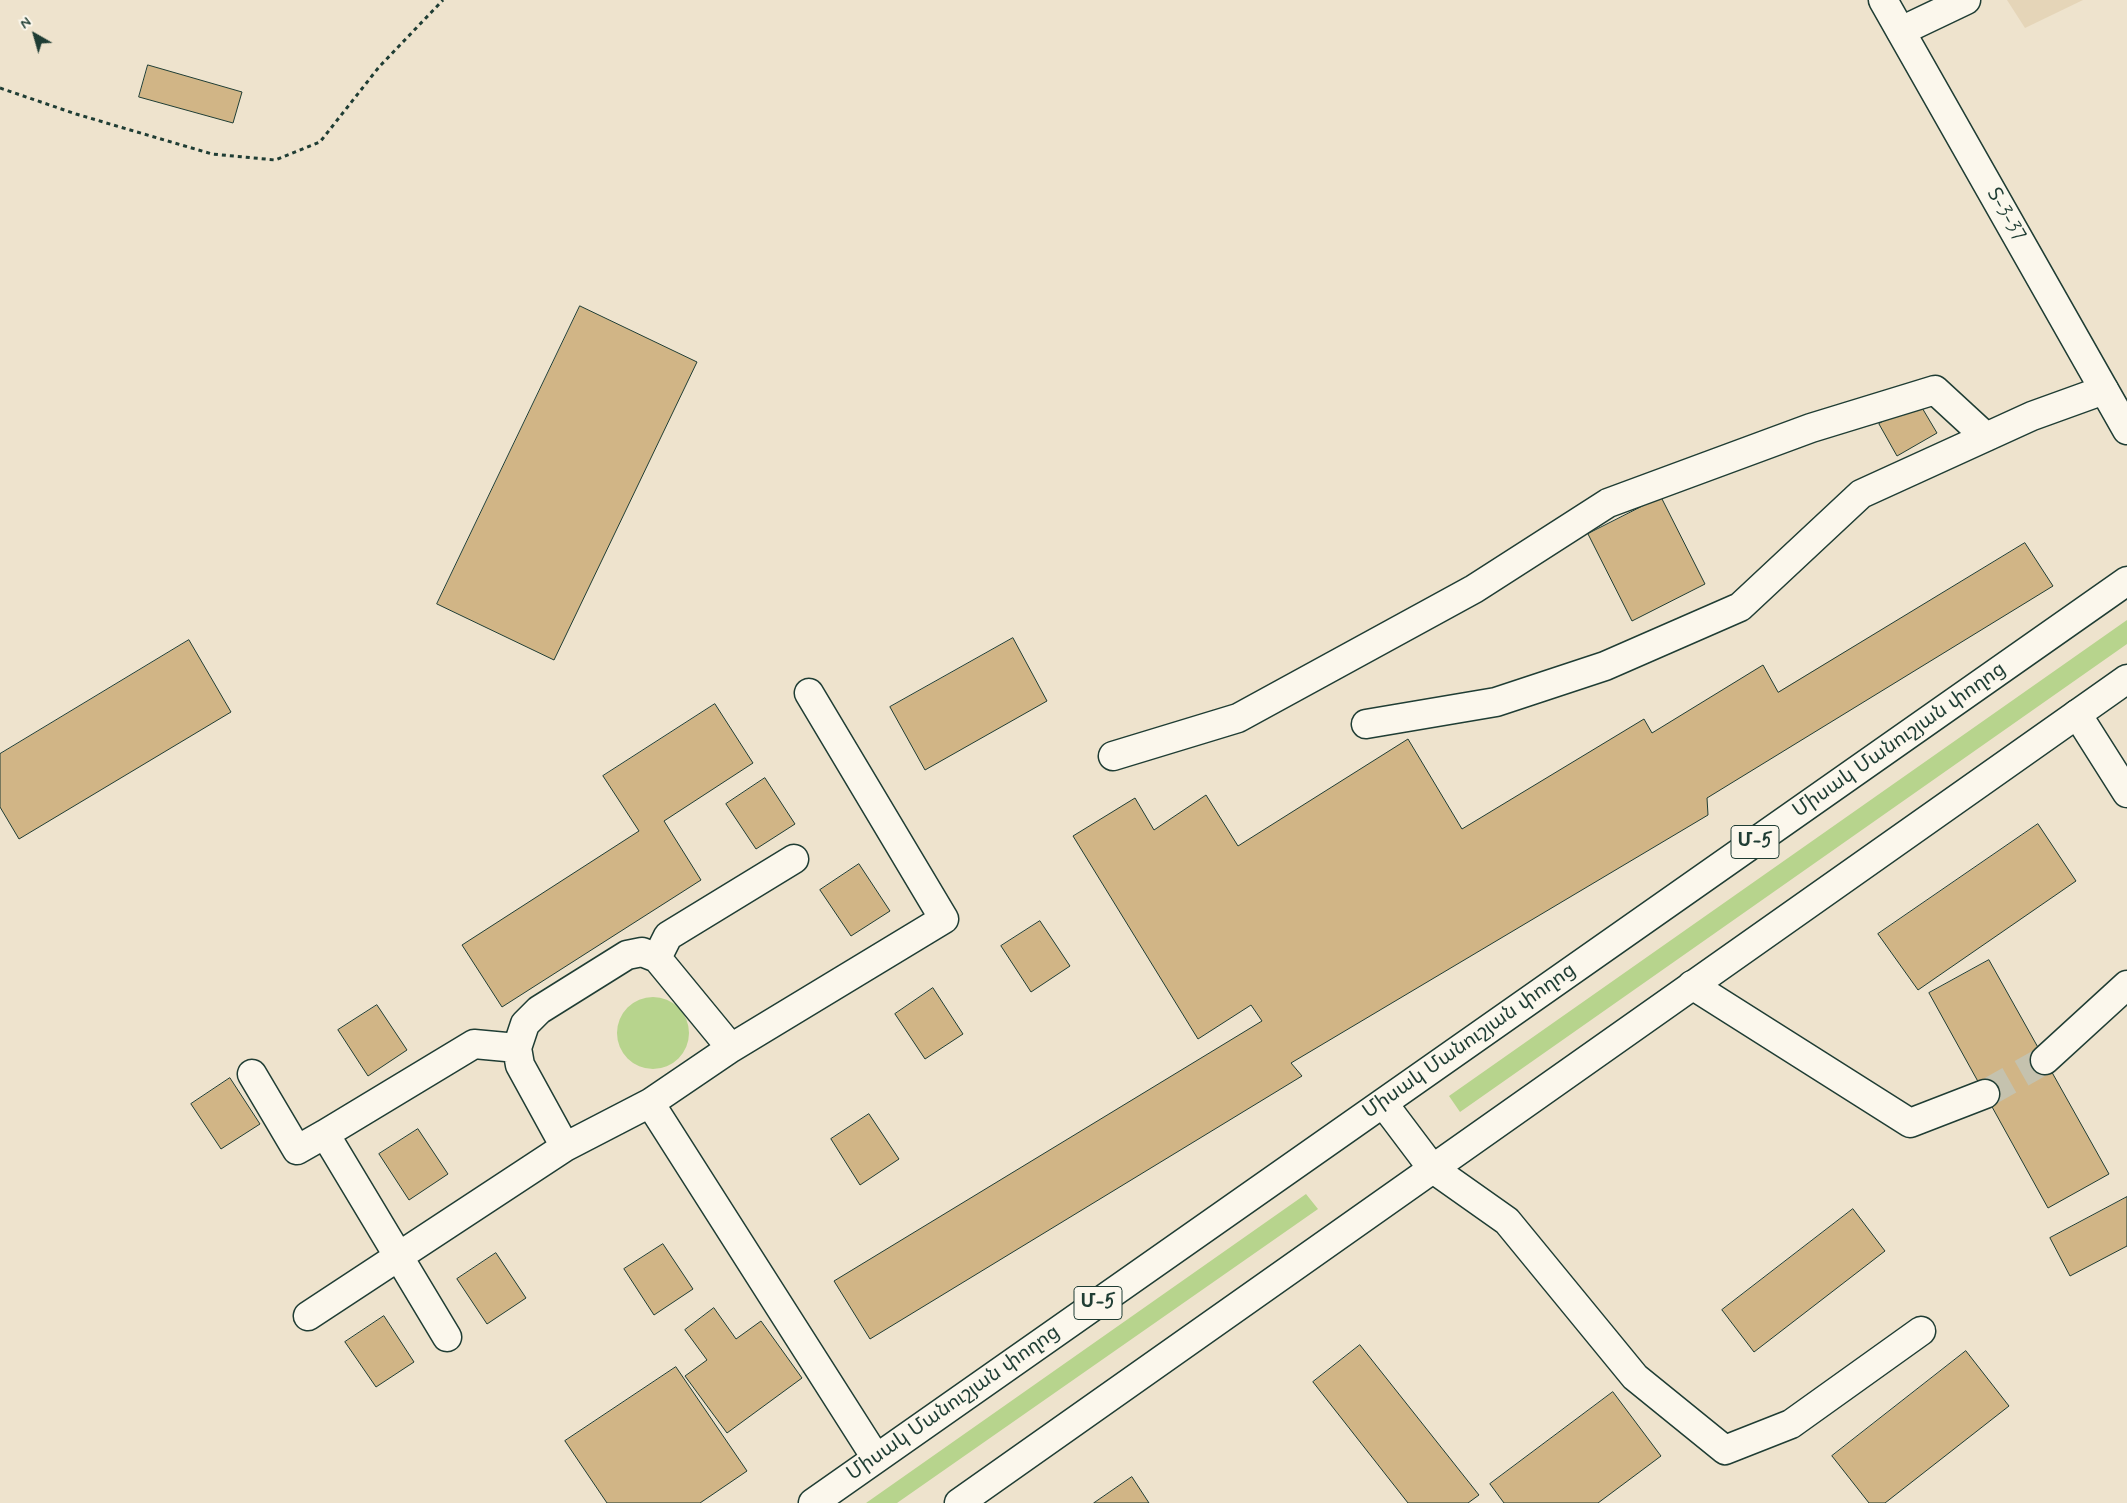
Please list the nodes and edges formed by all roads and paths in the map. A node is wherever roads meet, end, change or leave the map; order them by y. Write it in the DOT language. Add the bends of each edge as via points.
graph roads {
  1 [pos="443,0"];
  2 [pos="1883,0"];
  3 [pos="1966,0"];
  4 [pos="1901,31"];
  5 [pos="0,88"];
  6 [pos="2104,390"];
  7 [pos="2127,430"];
  8 [pos="1986,436"];
  9 [pos="2127,582"];
  10 [pos="2127,679"];
  11 [pos="809,693"];
  12 [pos="2077,714"];
  13 [pos="1366,724"];
  14 [pos="1113,756"];
  15 [pos="2127,793"];
  16 [pos="794,859"];
  17 [pos="657,958"];
  18 [pos="1692,985"];
  19 [pos="2127,985"];
  20 [pos="518,1048"];
  21 [pos="731,1048"];
  22 [pos="2045,1060"];
  23 [pos="252,1074"];
  24 [pos="1985,1094"];
  25 [pos="650,1103"];
  26 [pos="1383,1103"];
  27 [pos="325,1134"];
  28 [pos="565,1147"];
  29 [pos="1432,1168"];
  30 [pos="398,1256"];
  31 [pos="308,1316"];
  32 [pos="1921,1331"];
  33 [pos="447,1337"];
  34 [pos="876,1458"];
  35 [pos="813,1503"];
  36 [pos="959,1503"];
  1 -- 5 [label="path" via="379,67 320,142 275,160 212,154"];
  2 -- 4 [label="main road, Տ-3-37 / Տ-3-37"];
  3 -- 4 [label="main road"];
  4 -- 6 [label="main road, Տ-3-37 / Տ-3-37"];
  6 -- 7 [label="main road, Տ-3-37 / Տ-3-37"];
  6 -- 8 [label="main road"];
  8 -- 13 [label="main road" via="1861,494 1740,607 1605,666 1496,702"];
  8 -- 14 [label="main road" via="1935,390 1810,428 1608,503 1474,590 1238,718"];
  9 -- 26 [label="main road, Միսակ Մանուշյան փողոց / Մ-5"];
  10 -- 12 [label="main road"];
  11 -- 21 [label="main road" via="944,919"];
  12 -- 15 [label="main road"];
  12 -- 18 [label="main road"];
  16 -- 17 [label="main road" via="668,936"];
  17 -- 20 [label="main road" via="642,952 627,955 539,1010 525,1024"];
  17 -- 21 [label="main road"];
  18 -- 24 [label="main road" via="1910,1123"];
  18 -- 29 [label="main road"];
  19 -- 22 [label="main road"];
  20 -- 27 [label="main road" via="474,1044"];
  20 -- 28 [label="main road" via="520,1066"];
  21 -- 25 [label="main road"];
  23 -- 27 [label="main road" via="297,1150"];
  25 -- 28 [label="main road"];
  25 -- 34 [label="main road"];
  26 -- 29 [label="main road"];
  26 -- 34 [label="main road, Միսակ Մանուշյան փողոց / Մ-5"];
  27 -- 30 [label="main road"];
  28 -- 30 [label="main road"];
  29 -- 32 [label="main road" via="1507,1221 1635,1377 1725,1450 1791,1424"];
  29 -- 36 [label="main road"];
  30 -- 31 [label="main road"];
  30 -- 33 [label="main road"];
  34 -- 35 [label="main road, Միսակ Մանուշյան փողոց / Մ-5"];
}
